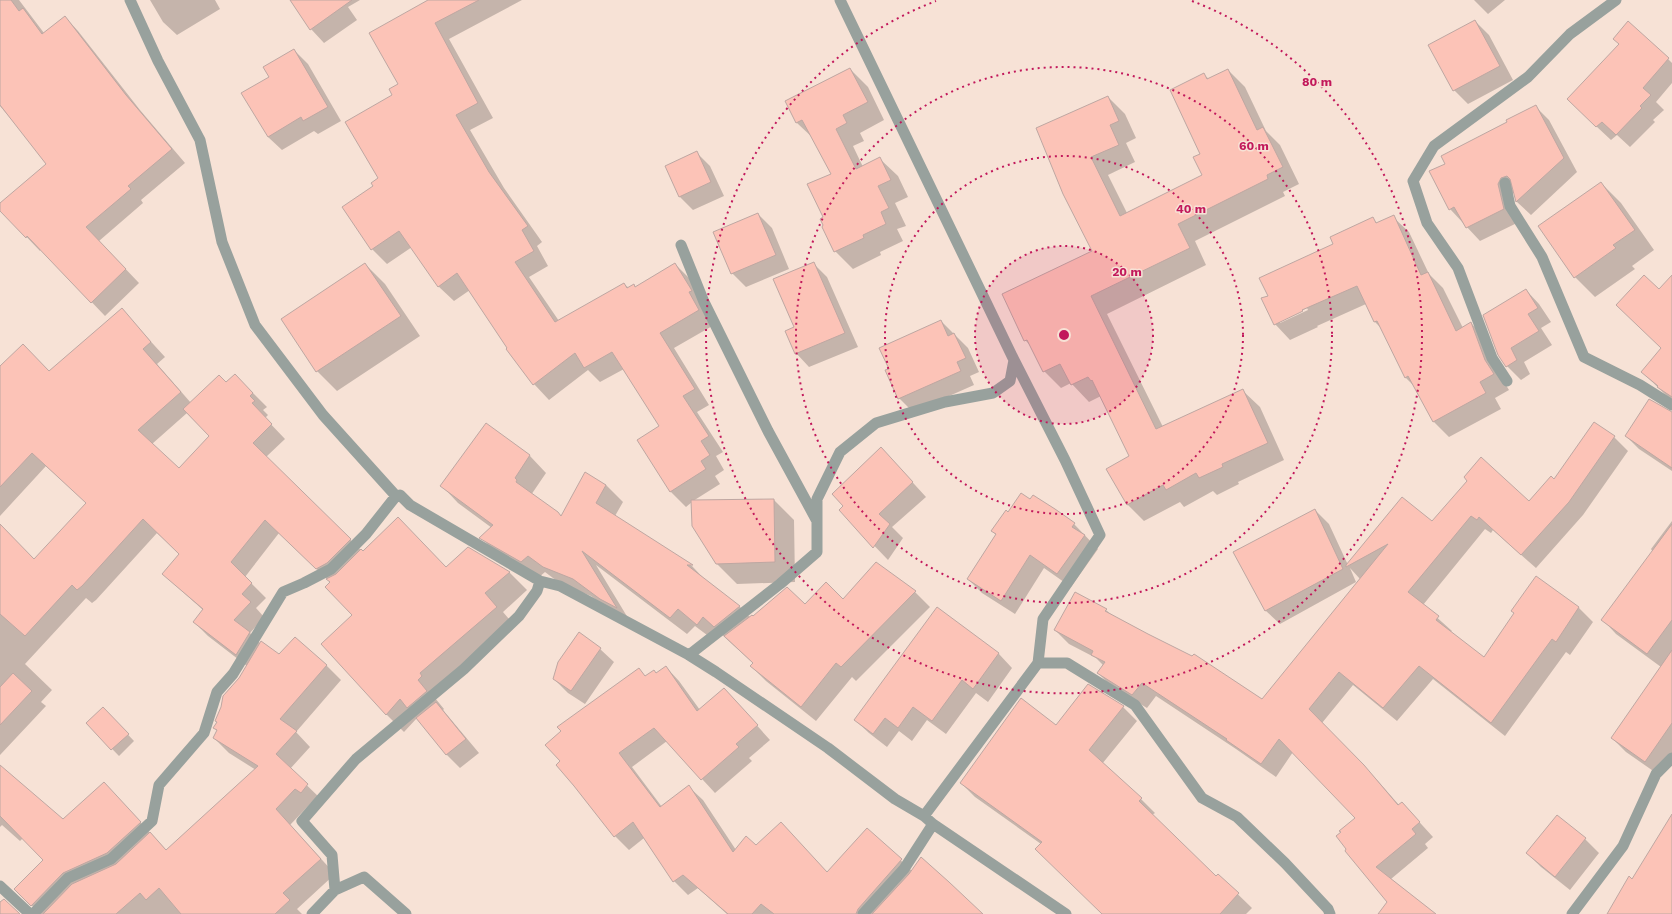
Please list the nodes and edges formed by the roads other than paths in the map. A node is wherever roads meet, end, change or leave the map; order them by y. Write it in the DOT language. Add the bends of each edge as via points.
graph roads {
  1 [pos="130,0"];
  2 [pos="840,0"];
  3 [pos="1616,0"];
  4 [pos="1505,183"];
  5 [pos="681,245"];
  6 [pos="1014,360"];
  7 [pos="1507,381"];
  8 [pos="1672,405"];
  9 [pos="396,496"];
  10 [pos="817,521"];
  11 [pos="540,581"];
  12 [pos="689,655"];
  13 [pos="1038,663"];
  14 [pos="1672,758"];
  15 [pos="924,816"];
  16 [pos="933,824"];
  17 [pos="0,886"];
  18 [pos="335,890"];
  19 [pos="1063,913"];
  20 [pos="30,914"];
  21 [pos="33,914"];
  22 [pos="312,914"];
  23 [pos="406,914"];
  24 [pos="863,914"];
  25 [pos="1330,914"];
  26 [pos="1572,914"];
  1 -- 9 [label="street" via="158,61 200,140 222,242 255,325 323,415"];
  2 -- 6 [label="street"];
  3 -- 7 [label="street" via="1570,34 1528,77 1434,146 1413,181 1427,223 1458,268 1492,358"];
  4 -- 8 [label="street" via="1510,206 1542,257 1584,357 1640,385"];
  5 -- 10 [label="street" via="704,302 761,418"];
  6 -- 10 [label="street" via="1010,381 993,393 945,402 876,423 852,442 840,452 817,499"];
  6 -- 13 [label="street" via="1100,535 1043,619"];
  9 -- 11 [label="street" via="400,495 410,505"];
  9 -- 21 [label="street" via="366,534 331,569 283,592 233,674 217,692 204,733 159,785 152,821 111,859 68,878"];
  10 -- 12 [label="street" via="817,552"];
  11 -- 12 [label="street" via="560,586"];
  11 -- 18 [label="street" via="537,591 519,616 464,669 356,759 302,821 332,855"];
  12 -- 15 [label="street" via="828,748 895,799"];
  13 -- 15 [label="street"];
  13 -- 25 [label="street" via="1067,663 1135,705 1202,798 1237,818 1285,863"];
  14 -- 26 [label="street" via="1656,774 1623,846"];
  15 -- 16 [label="street"];
  16 -- 19 [label="street"];
  16 -- 24 [label="street" via="904,869"];
  17 -- 20 [label="street"];
  18 -- 22 [label="street"];
  18 -- 23 [label="street" via="364,877"];
}
